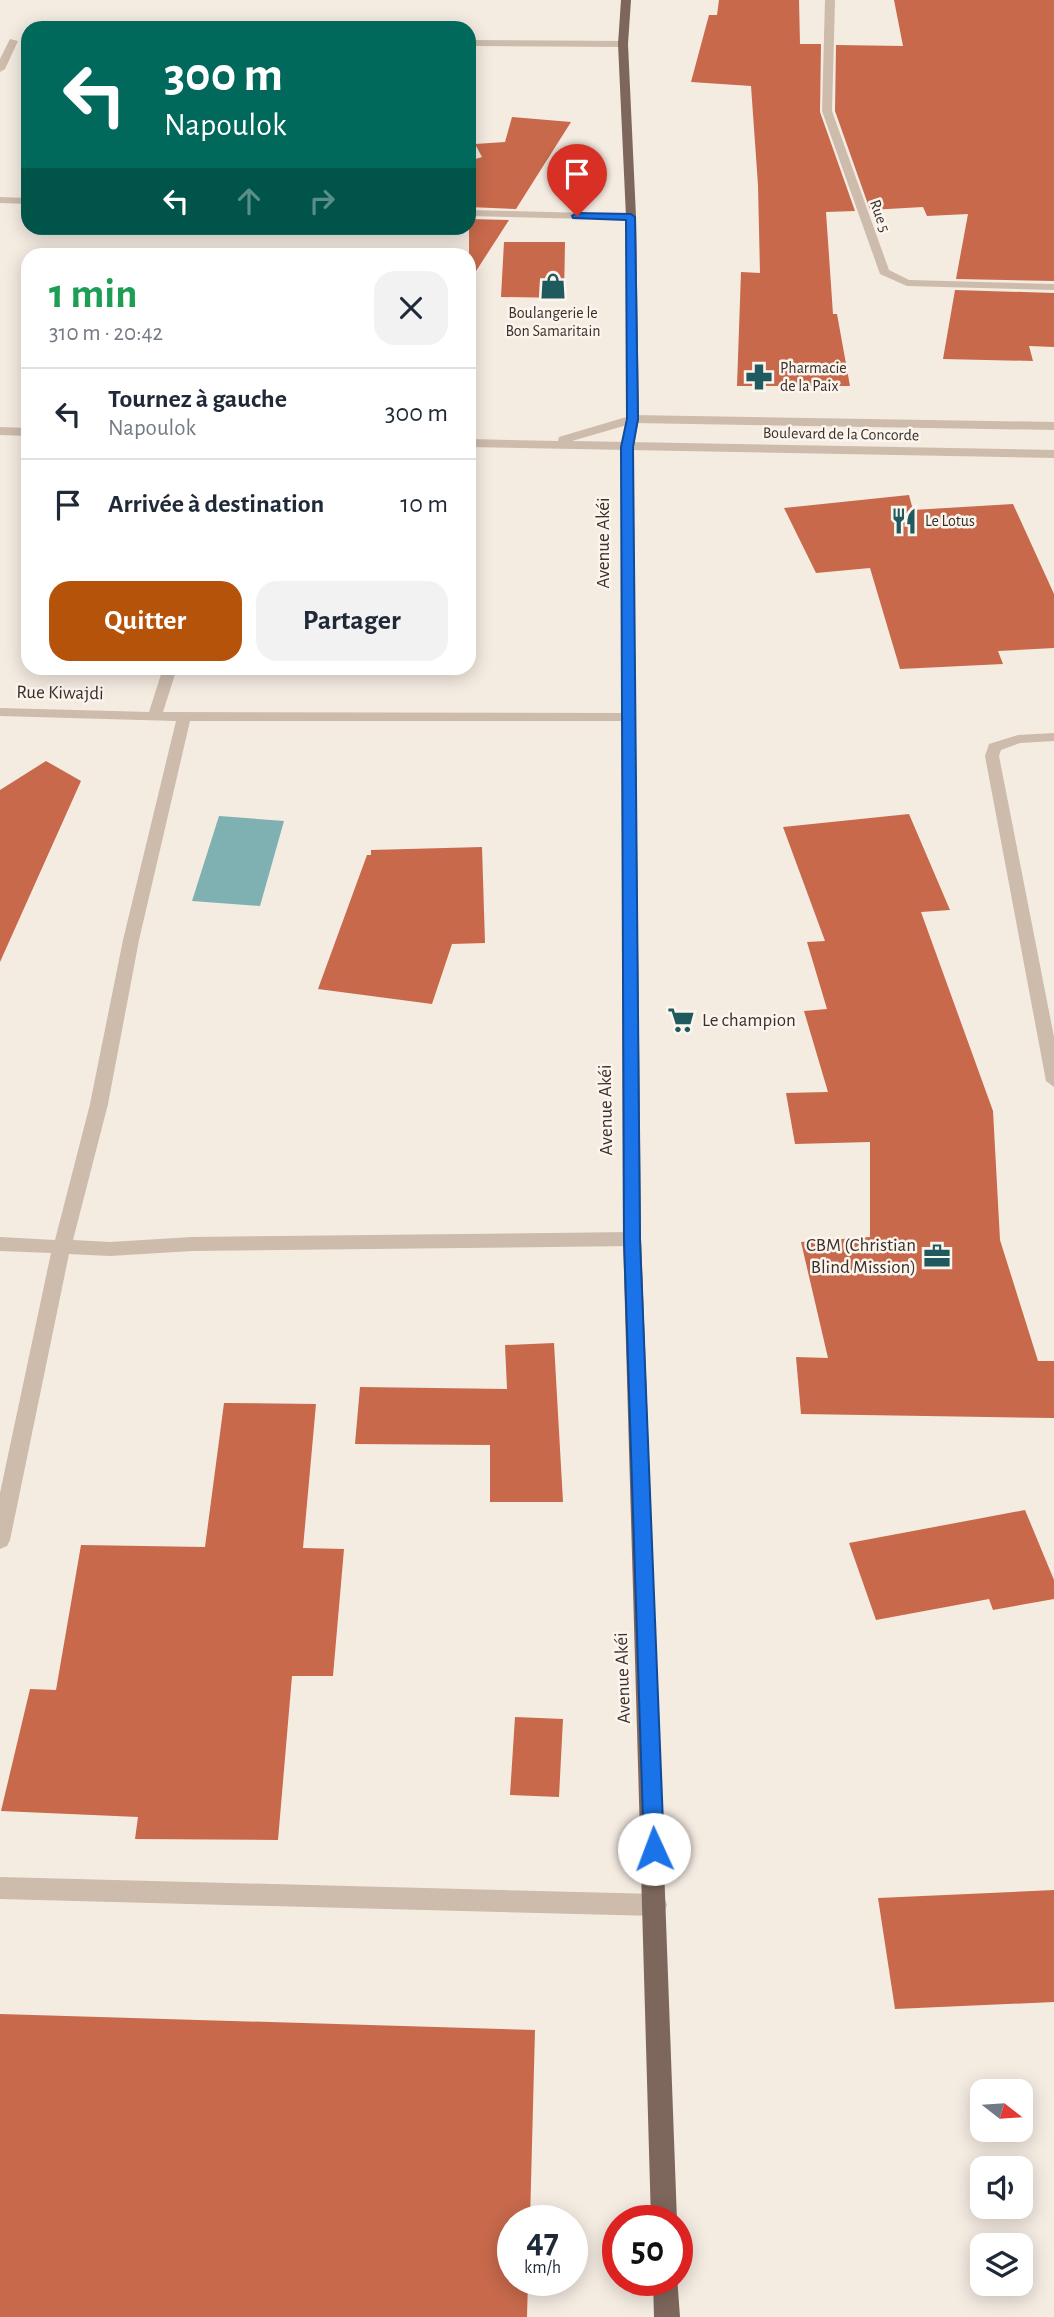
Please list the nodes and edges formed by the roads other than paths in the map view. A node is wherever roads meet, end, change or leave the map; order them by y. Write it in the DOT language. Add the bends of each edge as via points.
graph roads {
  1 [pos="626,0"];
  2 [pos="830,0"];
  3 [pos="0,41"];
  4 [pos="13,41"];
  5 [pos="21,41"];
  6 [pos="476,43"];
  7 [pos="623,44"];
  8 [pos="0,69"];
  9 [pos="0,200"];
  10 [pos="21,201"];
  11 [pos="476,213"];
  12 [pos="631,217"];
  13 [pos="1054,287"];
  14 [pos="633,419"];
  15 [pos="1054,425"];
  16 [pos="0,431"];
  17 [pos="21,432"];
  18 [pos="476,443"];
  19 [pos="549,443"];
  20 [pos="627,447"];
  21 [pos="1054,454"];
  22 [pos="168,675"];
  23 [pos="0,712"];
  24 [pos="155,715"];
  25 [pos="184,717"];
  26 [pos="627,717"];
  27 [pos="1054,737"];
  28 [pos="1054,1081"];
  29 [pos="632,1239"];
  30 [pos="0,1244"];
  31 [pos="62,1246"];
  32 [pos="0,1540"];
  33 [pos="0,1888"];
  34 [pos="656,1905"];
  35 [pos="664,2205"];
  36 [pos="666,2296"];
  37 [pos="667,2317"];
  1 -- 7 [label="main road, Avenue Akéi"];
  2 -- 13 [label="street, Rue 5" via="827,111 884,272 907,283"];
  3 -- 4 [label="street"];
  4 -- 5 [label="street"];
  4 -- 8 [label="street"];
  6 -- 7 [label="street"];
  7 -- 12 [label="main road, Avenue Akéi"];
  9 -- 10 [label="street"];
  11 -- 12 [label="street"];
  12 -- 14 [label="main road, Avenue Akéi"];
  14 -- 15 [label="street, Boulevard de la Concorde"];
  14 -- 19 [label="street, Boulevard de la Concorde"];
  14 -- 20 [label="main road, Avenue Akéi"];
  16 -- 17 [label="street"];
  18 -- 19 [label="street"];
  19 -- 20 [label="street, Boulevard de la Concorde"];
  20 -- 21 [label="street, Boulevard de la Concorde"];
  20 -- 26 [label="main road, Avenue Akéi"];
  22 -- 24 [label="street"];
  23 -- 24 [label="street, Rue Kiwajdi"];
  24 -- 25 [label="street, Rue Kiwajdi"];
  25 -- 26 [label="street, Rue Kiwajdi"];
  25 -- 31 [label="street" via="131,940 99,1104"];
  26 -- 29 [label="main road, Avenue Akéi"];
  27 -- 28 [label="street" via="1018,739 994,747 992,756"];
  29 -- 31 [label="street" via="110,1249"];
  29 -- 34 [label="main road, Avenue Akéi"];
  30 -- 31 [label="street"];
  31 -- 32 [label="street"];
  33 -- 34 [label="street"];
  34 -- 35 [label="main road, Avenue Akéi"];
  36 -- 37 [label="main road"];
}
